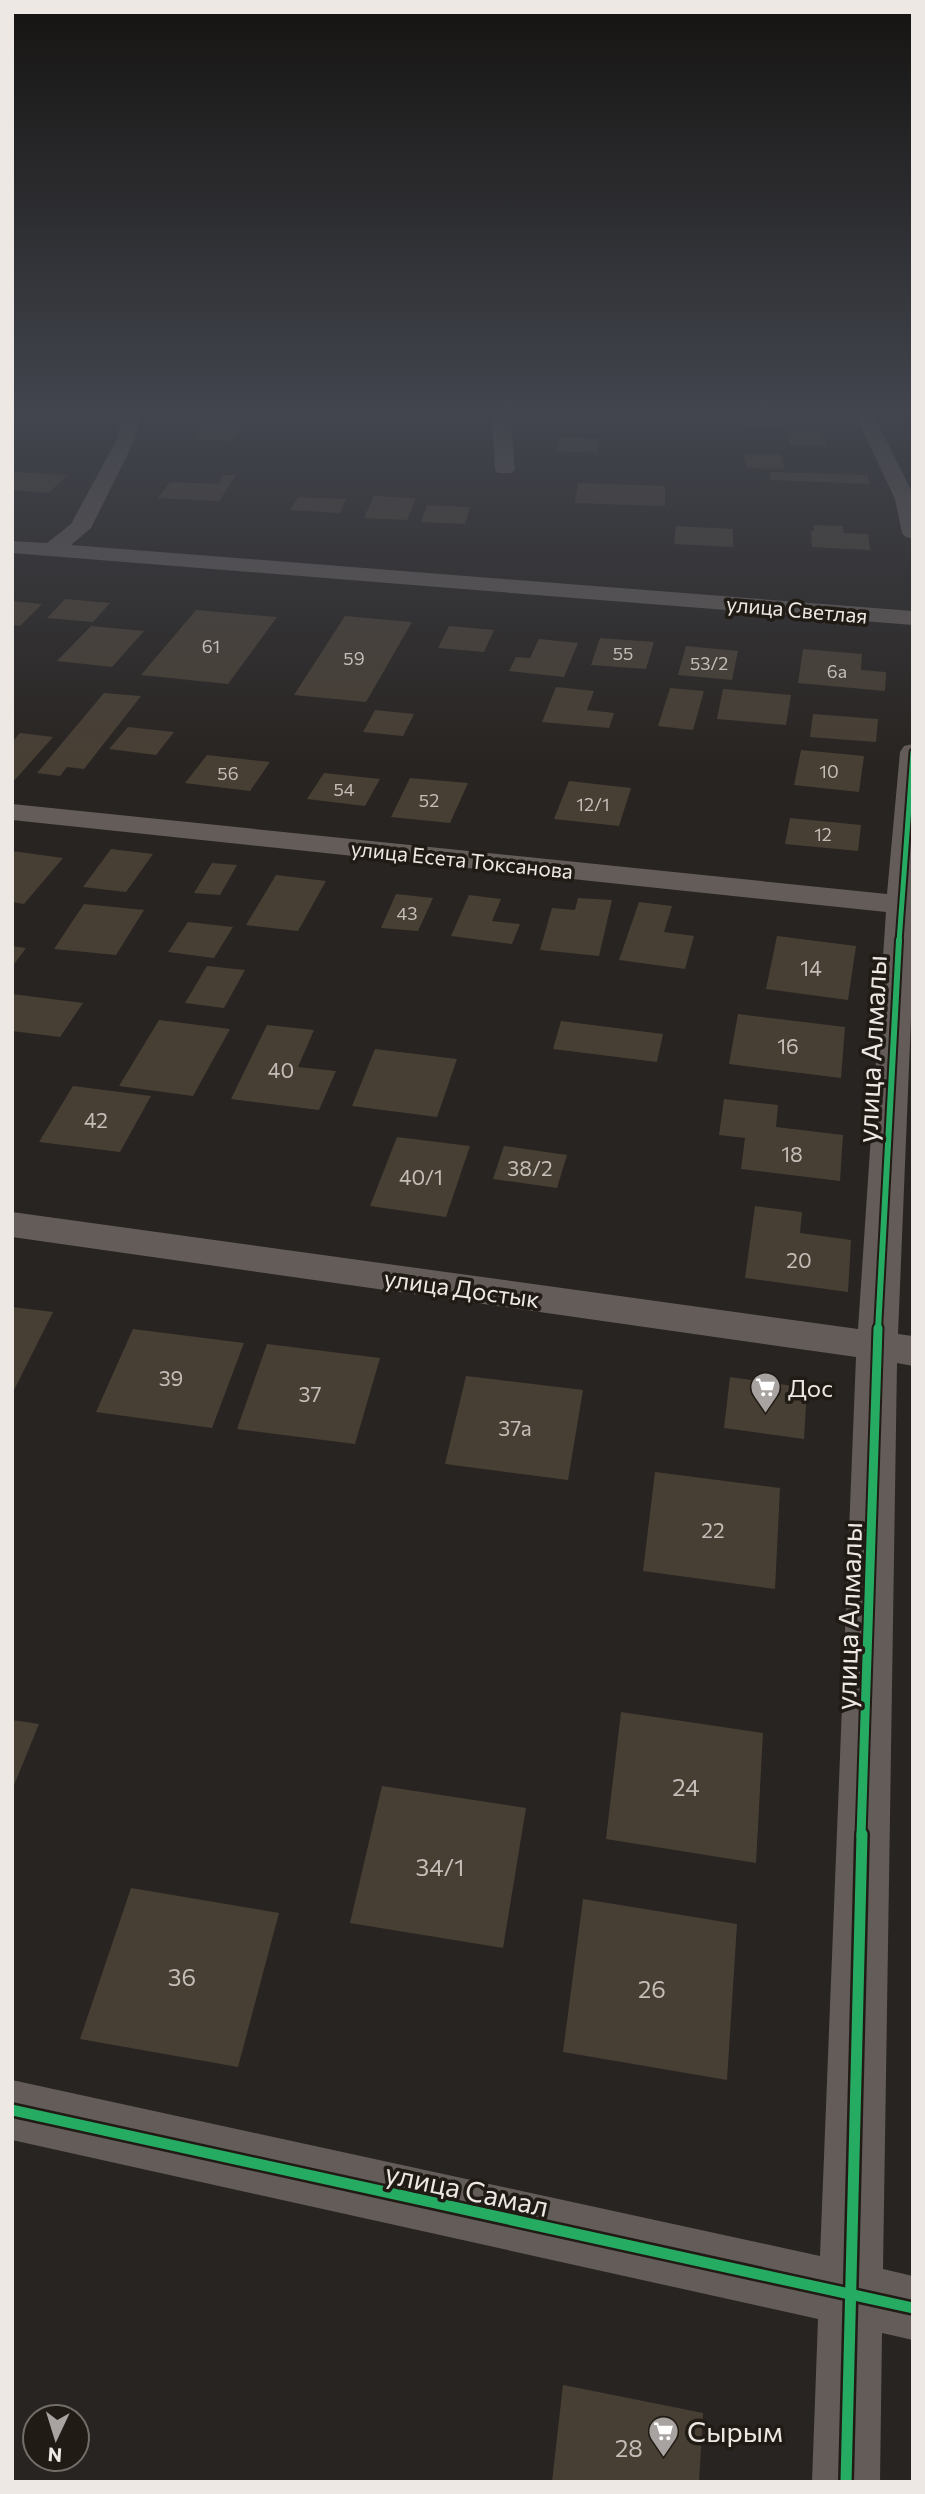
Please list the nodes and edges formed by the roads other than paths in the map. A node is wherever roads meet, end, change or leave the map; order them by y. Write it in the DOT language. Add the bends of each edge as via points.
graph roads {
  1 [pos="77,530"];
  2 [pos="12,547"];
  3 [pos="51,550"];
  4 [pos="913,618"];
  5 [pos="913,752"];
  6 [pos="12,812"];
  7 [pos="906,906"];
  8 [pos="12,1224"];
  9 [pos="895,1349"];
  10 [pos="12,2110"];
  11 [pos="851,2296"];
  12 [pos="913,2308"];
  13 [pos="846,2482"];
  1 -- 3 [label="street"];
  2 -- 3 [label="street, улица Светлая"];
  3 -- 4 [label="street, улица Светлая"];
  5 -- 7 [label="street, улица Алмалы"];
  6 -- 7 [label="street, улица Есета Токсанова"];
  7 -- 9 [label="street, улица Алмалы"];
  8 -- 9 [label="street, улица Достык"];
  9 -- 11 [label="street, улица Алмалы"];
  10 -- 11 [label="street, улица Самал"];
  11 -- 12 [label="street, улица Самал"];
  11 -- 13 [label="street, улица Алмалы"];
}
